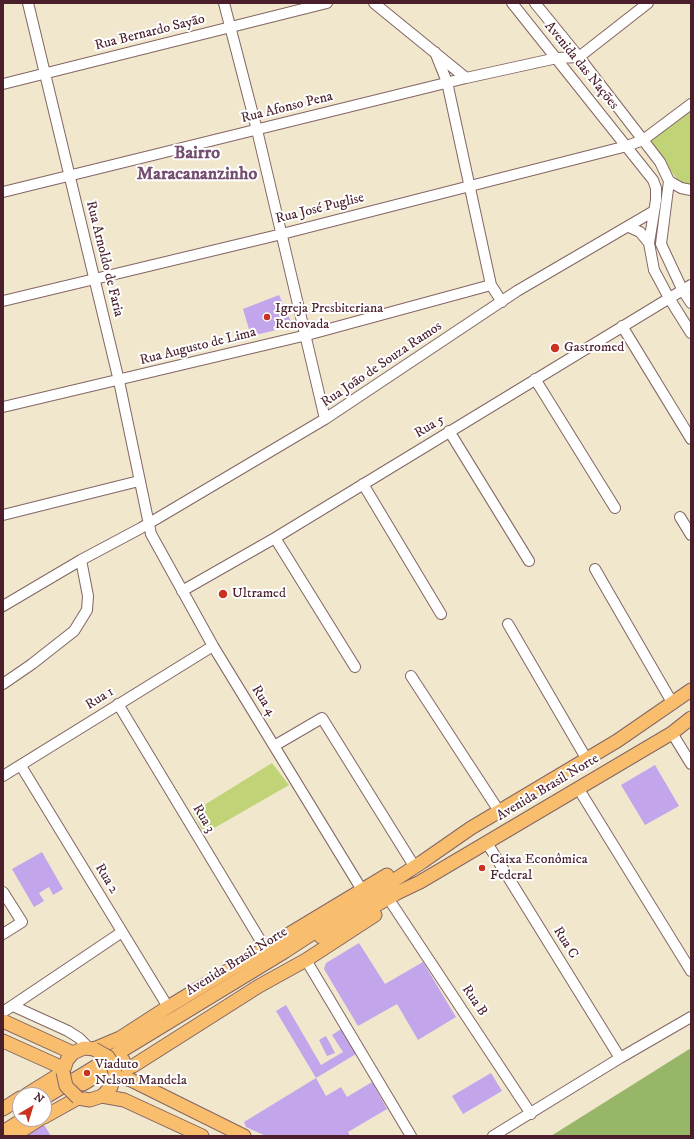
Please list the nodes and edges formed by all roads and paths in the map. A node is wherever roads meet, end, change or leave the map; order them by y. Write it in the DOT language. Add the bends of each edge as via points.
graph roads {
  1 [pos="28,3"];
  2 [pos="224,3"];
  3 [pos="327,3"];
  4 [pos="374,3"];
  5 [pos="512,3"];
  6 [pos="535,3"];
  7 [pos="648,3"];
  8 [pos="230,27"];
  9 [pos="435,52"];
  10 [pos="579,57"];
  11 [pos="557,58"];
  12 [pos="45,74"];
  13 [pos="466,78"];
  14 [pos="447,82"];
  15 [pos="3,84"];
  16 [pos="691,104"];
  17 [pos="257,130"];
  18 [pos="643,140"];
  19 [pos="627,146"];
  20 [pos="69,175"];
  21 [pos="669,182"];
  22 [pos="470,186"];
  23 [pos="691,190"];
  24 [pos="3,192"];
  25 [pos="654,211"];
  26 [pos="629,227"];
  27 [pos="282,234"];
  28 [pos="649,243"];
  29 [pos="95,278"];
  30 [pos="491,285"];
  31 [pos="687,288"];
  32 [pos="669,298"];
  33 [pos="3,301"];
  34 [pos="502,302"];
  35 [pos="691,303"];
  36 [pos="622,326"];
  37 [pos="691,333"];
  38 [pos="307,335"];
  39 [pos="535,379"];
  40 [pos="118,381"];
  41 [pos="3,407"];
  42 [pos="325,419"];
  43 [pos="449,431"];
  44 [pos="691,439"];
  45 [pos="139,481"];
  46 [pos="363,484"];
  47 [pos="615,508"];
  48 [pos="3,515"];
  49 [pos="680,517"];
  50 [pos="149,523"];
  51 [pos="691,535"];
  52 [pos="275,538"];
  53 [pos="81,560"];
  54 [pos="529,561"];
  55 [pos="595,569"];
  56 [pos="182,592"];
  57 [pos="3,606"];
  58 [pos="440,614"];
  59 [pos="508,624"];
  60 [pos="213,646"];
  61 [pos="355,667"];
  62 [pos="410,676"];
  63 [pos="3,684"];
  64 [pos="691,690"];
  65 [pos="118,704"];
  66 [pos="673,704"];
  67 [pos="691,718"];
  68 [pos="672,734"];
  69 [pos="274,746"];
  70 [pos="586,758"];
  71 [pos="691,764"];
  72 [pos="21,766"];
  73 [pos="3,776"];
  74 [pos="578,788"];
  75 [pos="499,811"];
  76 [pos="487,843"];
  77 [pos="444,846"];
  78 [pos="411,861"];
  79 [pos="420,882"];
  80 [pos="362,890"];
  81 [pos="3,892"];
  82 [pos="392,904"];
  83 [pos="122,932"];
  84 [pos="3,934"];
  85 [pos="265,948"];
  86 [pos="306,960"];
  87 [pos="691,971"];
  88 [pos="13,1006"];
  89 [pos="168,1007"];
  90 [pos="3,1012"];
  91 [pos="691,1017"];
  92 [pos="3,1021"];
  93 [pos="3,1041"];
  94 [pos="92,1048"];
  95 [pos="73,1053"];
  96 [pos="620,1058"];
  97 [pos="63,1070"];
  98 [pos="115,1074"];
  99 [pos="38,1087"];
  100 [pos="52,1093"];
  101 [pos="102,1096"];
  102 [pos="78,1098"];
  103 [pos="52,1101"];
  104 [pos="12,1103"];
  105 [pos="3,1109"];
  106 [pos="52,1112"];
  107 [pos="531,1114"];
  108 [pos="12,1117"];
  109 [pos="3,1123"];
  110 [pos="12,1126"];
  111 [pos="27,1127"];
  112 [pos="3,1132"];
  113 [pos="13,1136"];
  114 [pos="202,1136"];
  115 [pos="244,1136"];
  116 [pos="412,1136"];
  117 [pos="493,1136"];
  1 -- 12 [label="street, Rua Arnoldo de Faria"];
  2 -- 8 [label="street"];
  3 -- 8 [label="street, Rua Bernardo Sayão"];
  4 -- 9 [label="street"];
  5 -- 11 [label="street, Avenida das Nações"];
  6 -- 10 [label="street, Avenida das Nações"];
  7 -- 10 [label="street"];
  8 -- 12 [label="street, Rua Bernardo Sayão"];
  8 -- 17 [label="street"];
  9 -- 13 [label="street"];
  9 -- 14 [label="street"];
  10 -- 11 [label="street, Rua Afonso Pena"];
  10 -- 18 [label="street, Avenida das Nações"];
  11 -- 13 [label="street, Rua Afonso Pena"];
  11 -- 19 [label="street, Avenida das Nações"];
  12 -- 15 [label="street, Rua Bernardo Sayão"];
  12 -- 20 [label="street, Rua Arnoldo de Faria"];
  13 -- 14 [label="street, Rua Afonso Pena"];
  14 -- 17 [label="street, Rua Afonso Pena"];
  14 -- 22 [label="street"];
  16 -- 18 [label="street, Rua José Puglise"];
  17 -- 20 [label="street, Rua Afonso Pena"];
  17 -- 27 [label="street"];
  18 -- 19 [label="street, Rua José Puglise"];
  18 -- 21 [label="street, Avenida das Nações" via="660,162"];
  19 -- 22 [label="street, Rua José Puglise"];
  19 -- 25 [label="street, Avenida das Nações" via="653,180 656,188"];
  20 -- 24 [label="street, Rua Afonso Pena"];
  20 -- 29 [label="street, Rua Arnoldo de Faria"];
  21 -- 23 [label="street"];
  21 -- 31 [label="street" via="661,244"];
  22 -- 27 [label="street, Rua José Puglise"];
  22 -- 30 [label="street"];
  25 -- 26 [label="street, Rua João de Souza Ramos"];
  25 -- 28 [label="street, Avenida das Nações"];
  26 -- 28 [label="street" via="640,232"];
  26 -- 34 [label="street, Rua João de Souza Ramos"];
  27 -- 29 [label="street, Rua José Puglise"];
  27 -- 38 [label="street"];
  28 -- 32 [label="street, Avenida das Nações" via="654,270"];
  29 -- 33 [label="street, Rua José Puglise"];
  29 -- 40 [label="street, Rua Arnoldo de Faria"];
  30 -- 34 [label="street"];
  30 -- 38 [label="street, Rua Augusto de Lima"];
  31 -- 32 [label="street, Rua 5"];
  31 -- 35 [label="street"];
  32 -- 36 [label="street, Rua 5"];
  32 -- 37 [label="street, Avenida das Nações"];
  34 -- 42 [label="street, Rua João de Souza Ramos"];
  36 -- 39 [label="street, Rua 5"];
  36 -- 44 [label="street"];
  38 -- 40 [label="street, Rua Augusto de Lima"];
  38 -- 42 [label="street"];
  39 -- 43 [label="street, Rua 5"];
  39 -- 47 [label="street"];
  40 -- 41 [label="street, Rua Augusto de Lima"];
  40 -- 45 [label="street, Rua Arnoldo de Faria"];
  42 -- 50 [label="street, Rua João de Souza Ramos"];
  43 -- 46 [label="street, Rua 5"];
  43 -- 54 [label="street"];
  45 -- 48 [label="street"];
  45 -- 50 [label="street, Rua Arnoldo de Faria"];
  46 -- 52 [label="street, Rua 5"];
  46 -- 58 [label="street"];
  49 -- 51 [label="street"];
  50 -- 53 [label="street, Rua João de Souza Ramos"];
  50 -- 56 [label="street, Rua 4" via="151,534"];
  52 -- 56 [label="street, Rua 5"];
  52 -- 61 [label="street"];
  53 -- 57 [label="street, Rua João de Souza Ramos"];
  53 -- 63 [label="street" via="88,596 87,610 74,630"];
  55 -- 66 [label="street"];
  56 -- 60 [label="street, Rua 4"];
  59 -- 70 [label="street"];
  60 -- 65 [label="street, Rua 1"];
  60 -- 69 [label="street, Rua 4"];
  62 -- 75 [label="street"];
  64 -- 66 [label="main road, Avenida Brasil Norte"];
  65 -- 72 [label="street, Rua 1"];
  65 -- 85 [label="street, Rua 3"];
  66 -- 70 [label="main road, Avenida Brasil Norte"];
  67 -- 68 [label="main road, Avenida Brasil Norte"];
  68 -- 71 [label="street"];
  68 -- 74 [label="main road, Avenida Brasil Norte"];
  69 -- 78 [label="street" via="322,718"];
  69 -- 80 [label="street, Rua 4"];
  70 -- 75 [label="main road, Avenida Brasil Norte"];
  72 -- 73 [label="street, Rua 1"];
  72 -- 83 [label="street, Rua 2"];
  74 -- 76 [label="main road, Avenida Brasil Norte"];
  74 -- 87 [label="street"];
  75 -- 77 [label="main road, Avenida Brasil Norte"];
  76 -- 79 [label="main road, Avenida Brasil Norte"];
  76 -- 96 [label="street, Rua C"];
  77 -- 78 [label="main road, Avenida Brasil Norte"];
  77 -- 100 [label="main road, Avenida Brasil Norte" via="284,952"];
  78 -- 80 [label="main road, Avenida Brasil Norte"];
  79 -- 82 [label="main road, Avenida Brasil Norte"];
  79 -- 103 [label="main road, Avenida Brasil Norte" via="306,947"];
  80 -- 85 [label="main road, Avenida Brasil Norte"];
  81 -- 84 [label="street" via="22,922"];
  82 -- 86 [label="main road, Avenida Brasil Norte"];
  82 -- 107 [label="street, Rua B"];
  83 -- 88 [label="street"];
  83 -- 89 [label="street, Rua 2"];
  85 -- 89 [label="main road, Avenida Brasil Norte"];
  86 -- 98 [label="main road, Avenida Brasil Norte" via="259,986 133,1066"];
  86 -- 116 [label="street"];
  88 -- 90 [label="street"];
  88 -- 94 [label="street" via="68,1031"];
  89 -- 94 [label="main road, Avenida Brasil Norte" via="120,1038"];
  91 -- 96 [label="street"];
  92 -- 95 [label="main road"];
  93 -- 97 [label="main road"];
  94 -- 95 [label="main road"];
  94 -- 98 [label="main road, bridge" via="108,1057"];
  95 -- 97 [label="main road"];
  96 -- 107 [label="street"];
  97 -- 99 [label="main road"];
  97 -- 102 [label="main road, bridge" via="66,1086"];
  98 -- 101 [label="main road" via="111,1087"];
  98 -- 115 [label="main road"];
  101 -- 102 [label="main road" via="90,1100"];
  101 -- 114 [label="main road" via="124,1100"];
  102 -- 106 [label="main road"];
  104 -- 105 [label="main road"];
  107 -- 117 [label="street"];
  108 -- 109 [label="main road"];
  110 -- 112 [label="main road"];
  111 -- 113 [label="main road"];
}
